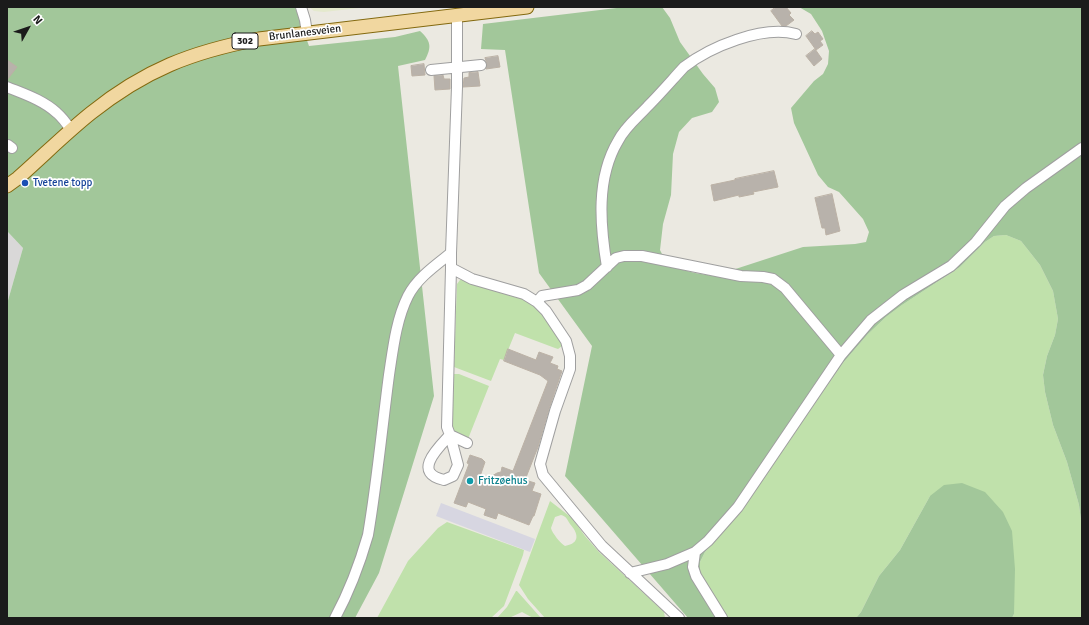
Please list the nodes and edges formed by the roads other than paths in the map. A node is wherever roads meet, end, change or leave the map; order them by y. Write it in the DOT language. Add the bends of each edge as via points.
graph roads {
  1 [pos="301,7"];
  2 [pos="527,7"];
  3 [pos="457,15"];
  4 [pos="307,33"];
  5 [pos="796,34"];
  6 [pos="481,65"];
  7 [pos="457,67"];
  8 [pos="431,70"];
  9 [pos="7,87"];
  10 [pos="71,130"];
  11 [pos="1082,148"];
  12 [pos="7,186"];
  13 [pos="451,253"];
  14 [pos="607,267"];
  15 [pos="451,268"];
  16 [pos="536,302"];
  17 [pos="841,355"];
  18 [pos="467,443"];
  19 [pos="695,552"];
  20 [pos="630,573"];
  21 [pos="335,618"];
  22 [pos="679,618"];
  23 [pos="722,618"];
  1 -- 4 [label="lane"];
  2 -- 3 [label="main road, Brunlanesveien / 302"];
  3 -- 4 [label="main road, Brunlanesveien / 302"];
  3 -- 7 [label="lane"];
  4 -- 10 [label="main road, Brunlanesveien / 302" via="227,45 182,59 128,86"];
  5 -- 14 [label="lane" via="772,31 707,52 684,68 624,132 611,154 601,200"];
  6 -- 7 [label="lane"];
  7 -- 8 [label="lane"];
  7 -- 13 [label="lane"];
  9 -- 10 [label="lane" via="49,106"];
  10 -- 12 [label="main road, Brunlanesveien / 302"];
  11 -- 17 [label="lane" via="1005,206 976,242 951,266 903,295 871,320"];
  13 -- 15 [label="lane"];
  13 -- 21 [label="lane" via="419,281 408,295 399,319 368,535 363,554"];
  14 -- 16 [label="lane" via="578,290 542,296"];
  14 -- 17 [label="lane" via="616,258 642,256 741,276 763,276 773,279 785,288"];
  15 -- 16 [label="lane" via="472,279 524,294"];
  15 -- 18 [label="lane" via="447,427 450,435"];
  16 -- 20 [label="lane" via="546,311 566,341 570,356 570,369 540,464 543,475 602,546"];
  17 -- 19 [label="lane" via="738,508"];
  19 -- 20 [label="lane" via="667,564"];
  19 -- 23 [label="lane" via="693,567 696,576"];
  20 -- 22 [label="lane"];
}
